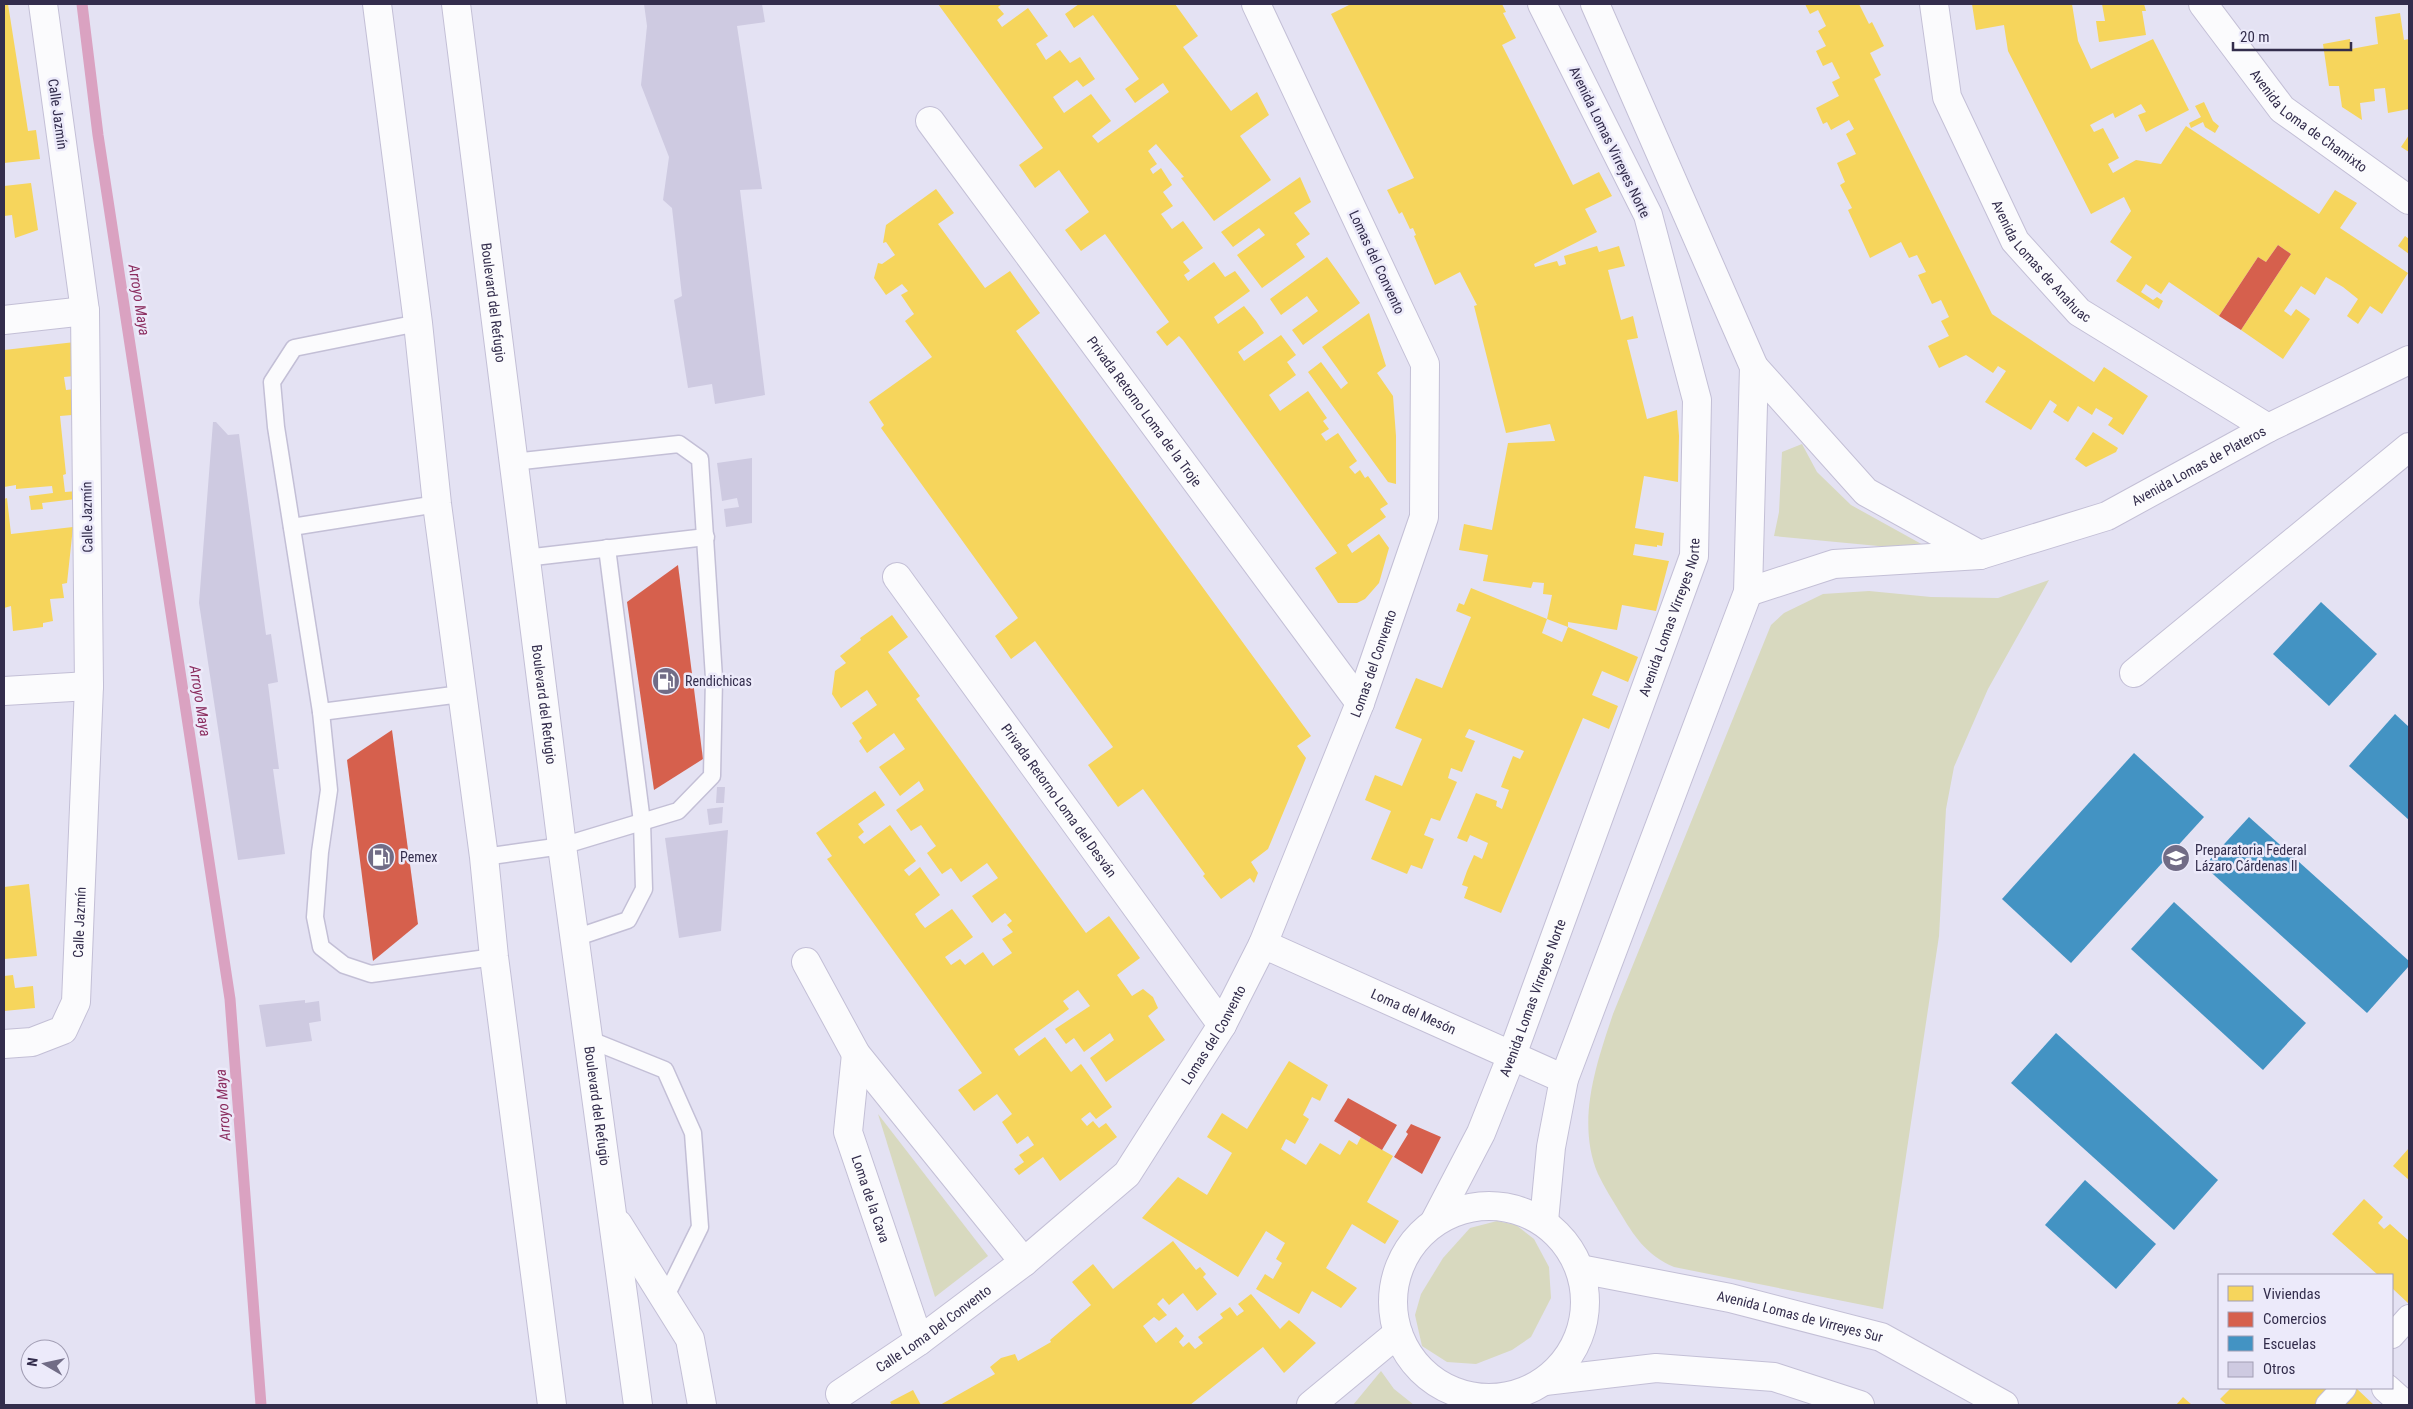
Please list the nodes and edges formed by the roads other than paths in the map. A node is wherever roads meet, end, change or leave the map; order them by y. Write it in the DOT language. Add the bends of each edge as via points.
graph roads {
  1 [pos="43,4"];
  2 [pos="377,4"];
  3 [pos="456,4"];
  4 [pos="1256,4"];
  5 [pos="1542,4"];
  6 [pos="1595,4"];
  7 [pos="1934,4"];
  8 [pos="2203,4"];
  9 [pos="930,121"];
  10 [pos="2409,200"];
  11 [pos="85,311"];
  12 [pos="4,320"];
  13 [pos="418,323"];
  14 [pos="2409,360"];
  15 [pos="1754,367"];
  16 [pos="2268,428"];
  17 [pos="2409,447"];
  18 [pos="513,462"];
  19 [pos="437,504"];
  20 [pos="292,527"];
  21 [pos="706,537"];
  22 [pos="608,548"];
  23 [pos="1980,555"];
  24 [pos="525,558"];
  25 [pos="897,577"];
  26 [pos="1748,592"];
  27 [pos="2134,674"];
  28 [pos="89,686"];
  29 [pos="4,691"];
  30 [pos="461,694"];
  31 [pos="1360,703"];
  32 [pos="321,712"];
  33 [pos="642,822"];
  34 [pos="562,846"];
  35 [pos="484,857"];
  36 [pos="575,938"];
  37 [pos="1263,944"];
  38 [pos="494,957"];
  39 [pos="806,962"];
  40 [pos="1222,1025"];
  41 [pos="588,1040"];
  42 [pos="4,1044"];
  43 [pos="856,1054"];
  44 [pos="1512,1055"];
  45 [pos="1564,1079"];
  46 [pos="613,1215"];
  47 [pos="1435,1221"];
  48 [pos="1544,1221"];
  49 [pos="1024,1262"];
  50 [pos="1580,1269"];
  51 [pos="665,1298"];
  52 [pos="2409,1317"];
  53 [pos="1398,1333"];
  54 [pos="2393,1335"];
  55 [pos="919,1341"];
  56 [pos="1545,1381"];
  57 [pos="2343,1389"];
  58 [pos="2387,1389"];
  59 [pos="840,1394"];
  60 [pos="1492,1402"];
  61 [pos="552,1405"];
  62 [pos="638,1405"];
  63 [pos="702,1405"];
  64 [pos="1311,1405"];
  65 [pos="1860,1405"];
  66 [pos="2004,1405"];
  67 [pos="2328,1405"];
  68 [pos="2406,1405"];
  1 -- 11 [label="street, Calle Jazmín"];
  2 -- 13 [label="street"];
  3 -- 18 [label="street, Boulevard del Refugio"];
  4 -- 31 [label="street, Lomas del Convento" via="1425,364 1424,516"];
  5 -- 44 [label="street, Avenida Lomas Virreyes Norte" via="1648,215 1697,400 1694,556"];
  6 -- 15 [label="street"];
  7 -- 16 [label="street, Avenida Lomas de Anahuac" via="1948,97 2015,241 2079,312"];
  8 -- 10 [label="street, Avenida Loma de Chamixto" via="2282,109"];
  9 -- 31 [label="street, Privada Retorno Loma de la Troje"];
  11 -- 12 [label="street"];
  11 -- 28 [label="street, Calle Jazmín"];
  13 -- 19 [label="street"];
  13 -- 20 [label="lane" via="294,348 272,382"];
  14 -- 16 [label="street, Avenida Lomas de Plateros"];
  15 -- 23 [label="street" via="1866,492"];
  15 -- 26 [label="street"];
  16 -- 23 [label="street, Avenida Lomas de Plateros" via="2108,516"];
  17 -- 27 [label="street"];
  18 -- 21 [label="lane" via="679,444 700,459"];
  18 -- 24 [label="street, Boulevard del Refugio"];
  19 -- 20 [label="lane"];
  19 -- 30 [label="street"];
  20 -- 32 [label="lane"];
  21 -- 22 [label="lane"];
  21 -- 33 [label="lane" via="714,678 712,776 678,811"];
  22 -- 24 [label="lane"];
  22 -- 33 [label="lane"];
  23 -- 26 [label="street, Avenida Lomas de Plateros" via="1834,564"];
  24 -- 34 [label="street, Boulevard del Refugio"];
  25 -- 40 [label="street, Privada Retorno Loma del Desván"];
  26 -- 45 [label="street"];
  28 -- 29 [label="street"];
  28 -- 42 [label="street, Calle Jazmín" via="76,1002 63,1030 32,1042"];
  30 -- 32 [label="lane"];
  30 -- 35 [label="street"];
  31 -- 37 [label="street, Lomas del Convento"];
  32 -- 38 [label="lane" via="329,790 315,917 321,947 344,965 371,974"];
  33 -- 34 [label="lane"];
  33 -- 36 [label="lane" via="644,889 628,920"];
  34 -- 35 [label="lane"];
  34 -- 36 [label="street, Boulevard del Refugio"];
  35 -- 38 [label="street"];
  36 -- 41 [label="street, Boulevard del Refugio"];
  37 -- 40 [label="street, Lomas del Convento"];
  37 -- 44 [label="street, Loma del Mesón"];
  38 -- 61 [label="street"];
  39 -- 43 [label="street"];
  40 -- 49 [label="street, Lomas del Convento" via="1127,1174"];
  41 -- 46 [label="street, Boulevard del Refugio"];
  41 -- 51 [label="lane" via="665,1070 693,1133 700,1227"];
  43 -- 49 [label="street"];
  43 -- 55 [label="street, Loma de la Cava" via="848,1132"];
  44 -- 45 [label="street, Loma del Mesón"];
  44 -- 47 [label="street, Avenida Lomas Virreyes Norte" via="1481,1133"];
  45 -- 48 [label="street" via="1551,1147"];
  46 -- 51 [label="street"];
  46 -- 62 [label="street, Boulevard del Refugio"];
  47 -- 48 [label="street" via="1490,1205"];
  47 -- 53 [label="street" via="1412,1242 1398,1271 1392,1302"];
  48 -- 50 [label="street" via="1565,1242"];
  49 -- 55 [label="street, Calle Loma Del Convento"];
  50 -- 56 [label="street" via="1586,1300 1581,1331 1567,1359"];
  50 -- 66 [label="street, Avenida Lomas de Virreyes Sur" via="1730,1298 1881,1337"];
  51 -- 63 [label="street" via="690,1339"];
  52 -- 54 [label="street"];
  53 -- 60 [label="street" via="1410,1356 1427,1375 1449,1390"];
  53 -- 64 [label="street"];
  55 -- 59 [label="street, Calle Loma Del Convento"];
  56 -- 60 [label="street"];
  56 -- 65 [label="street" via="1656,1368 1774,1378"];
  57 -- 67 [label="street"];
  58 -- 68 [label="street"];
}
